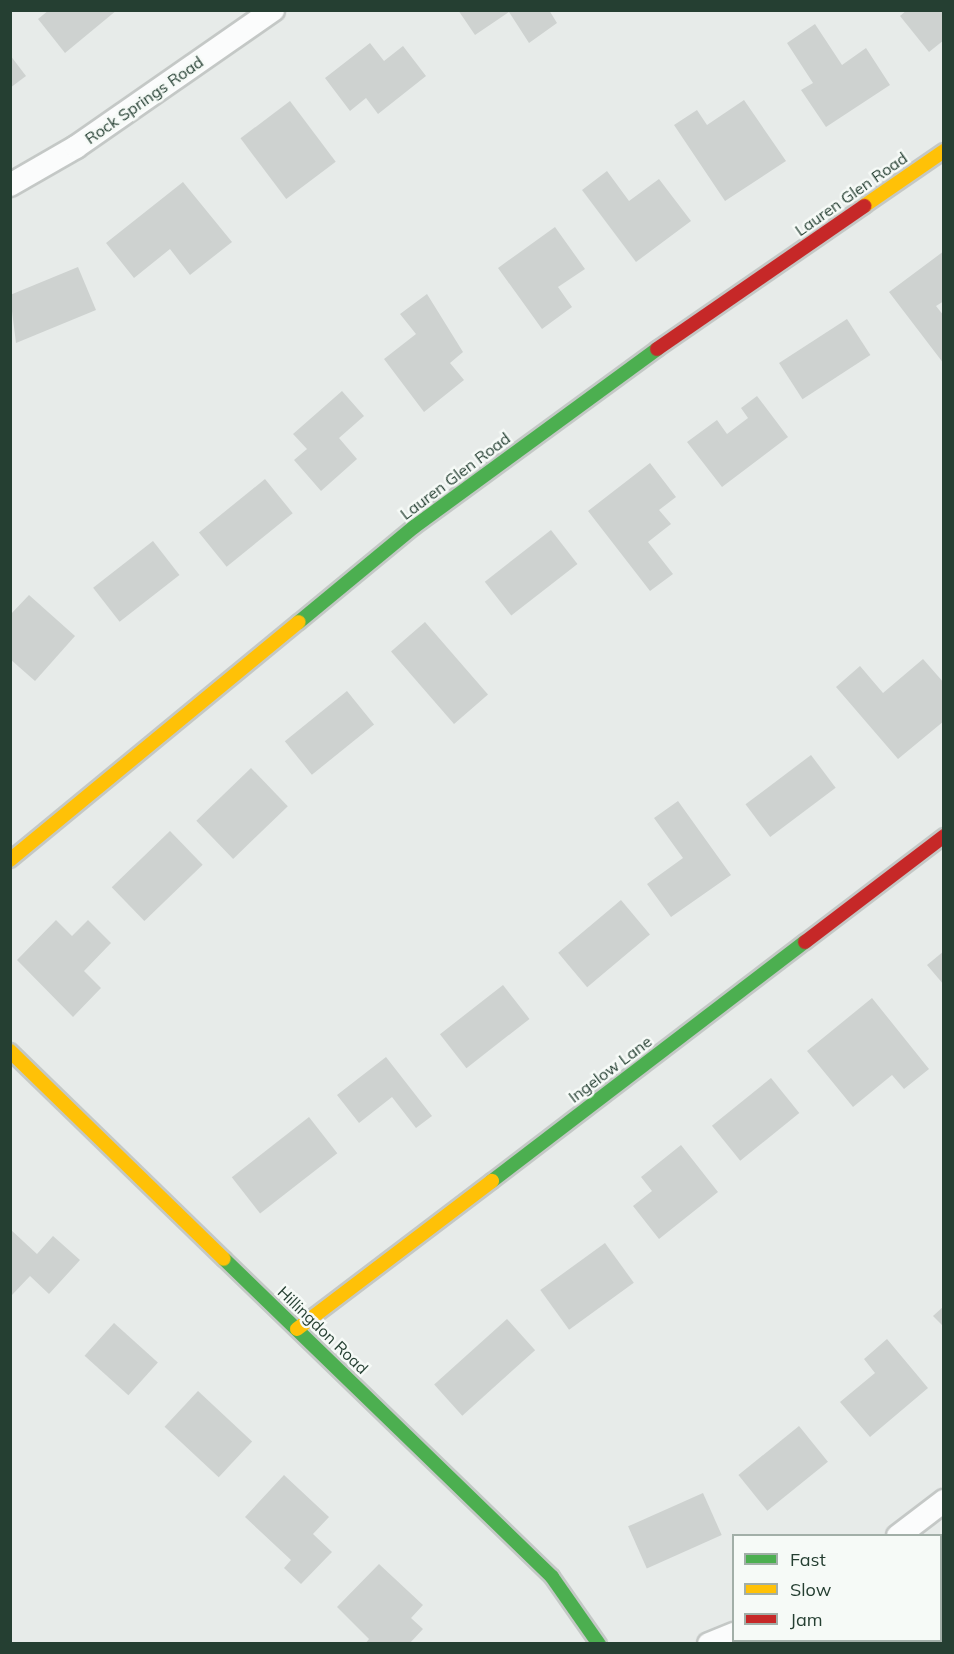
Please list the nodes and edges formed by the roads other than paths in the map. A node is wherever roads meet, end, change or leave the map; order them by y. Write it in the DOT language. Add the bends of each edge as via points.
graph roads {
  1 [pos="273,10"];
  2 [pos="944,151"];
  3 [pos="10,185"];
  4 [pos="944,836"];
  5 [pos="10,860"];
  6 [pos="10,1051"];
  7 [pos="297,1329"];
  8 [pos="944,1501"];
  9 [pos="901,1534"];
  10 [pos="732,1635"];
  11 [pos="600,1644"];
  12 [pos="709,1644"];
  1 -- 3 [label="street, Rock Springs Road" via="76,147"];
  2 -- 5 [label="street, Lauren Glen Road" via="580,402 423,520"];
  4 -- 7 [label="street, Ingelow Lane"];
  6 -- 7 [label="street, Hillingdon Road"];
  7 -- 11 [label="street, Hillingdon Road" via="552,1577"];
  8 -- 9 [label="street"];
  10 -- 12 [label="street"];
}
